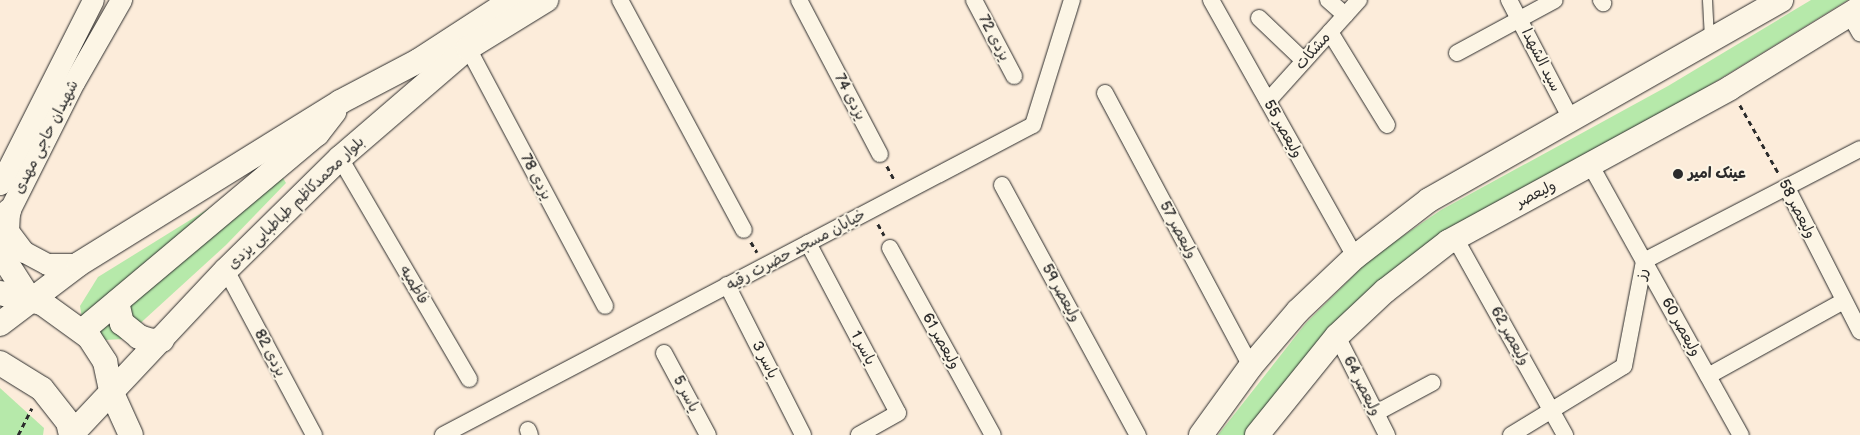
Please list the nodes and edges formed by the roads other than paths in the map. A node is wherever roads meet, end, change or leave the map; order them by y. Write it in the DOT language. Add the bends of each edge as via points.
graph roads {
  1 [pos="93,0"];
  2 [pos="121,0"];
  3 [pos="512,0"];
  4 [pos="546,0"];
  5 [pos="620,0"];
  6 [pos="799,0"];
  7 [pos="974,0"];
  8 [pos="1072,0"];
  9 [pos="1211,0"];
  10 [pos="1328,0"];
  11 [pos="1359,0"];
  12 [pos="1509,0"];
  13 [pos="1555,0"];
  14 [pos="1707,0"];
  15 [pos="1781,0"];
  16 [pos="1345,15"];
  17 [pos="1259,18"];
  18 [pos="1857,18"];
  19 [pos="1520,19"];
  20 [pos="1330,32"];
  21 [pos="1710,41"];
  22 [pos="468,48"];
  23 [pos="1458,53"];
  24 [pos="1304,61"];
  25 [pos="1014,76"];
  26 [pos="1104,93"];
  27 [pos="340,102"];
  28 [pos="1268,102"];
  29 [pos="1572,121"];
  30 [pos="1387,125"];
  31 [pos="1860,149"];
  32 [pos="880,154"];
  33 [pos="340,158"];
  34 [pos="1591,166"];
  35 [pos="0,184"];
  36 [pos="1002,185"];
  37 [pos="1787,188"];
  38 [pos="9,211"];
  39 [pos="744,230"];
  40 [pos="1455,238"];
  41 [pos="808,243"];
  42 [pos="890,248"];
  43 [pos="1355,257"];
  44 [pos="1644,261"];
  45 [pos="78,264"];
  46 [pos="226,270"];
  47 [pos="727,285"];
  48 [pos="0,293"];
  49 [pos="31,301"];
  50 [pos="1844,301"];
  51 [pos="117,302"];
  52 [pos="605,306"];
  53 [pos="0,324"];
  54 [pos="82,331"];
  55 [pos="1860,331"];
  56 [pos="1337,336"];
  57 [pos="162,340"];
  58 [pos="664,353"];
  59 [pos="0,364"];
  60 [pos="1251,366"];
  61 [pos="1708,376"];
  62 [pos="469,379"];
  63 [pos="1432,383"];
  64 [pos="111,391"];
  65 [pos="1552,412"];
  66 [pos="1376,413"];
  67 [pos="71,435"];
  68 [pos="131,435"];
  69 [pos="314,435"];
  70 [pos="443,435"];
  71 [pos="708,435"];
  72 [pos="804,435"];
  73 [pos="859,435"];
  74 [pos="993,435"];
  75 [pos="1138,435"];
  76 [pos="1201,435"];
  77 [pos="1257,435"];
  78 [pos="1387,435"];
  79 [pos="1511,435"];
  80 [pos="1565,435"];
  81 [pos="1741,435"];
  1 -- 35 [label="street, شهیدان حاجی مهدی"];
  2 -- 38 [label="street, شهیدان حاجی مهدی" via="74,82"];
  3 -- 27 [label="main road" via="418,61"];
  4 -- 22 [label="main road, بلوار محمدکاظم طباطبایی یزدی"];
  5 -- 39 [label="street"];
  6 -- 32 [label="street, یزدی 74"];
  7 -- 25 [label="street, یزدی 72"];
  8 -- 41 [label="street, خیابان مسجد حضرت رقیه" via="1033,124"];
  9 -- 28 [label="street, ولیعصر 55"];
  10 -- 16 [label="street"];
  11 -- 16 [label="street, مشکات"];
  12 -- 19 [label="street, سید الشهدا"];
  13 -- 19 [label="street"];
  14 -- 21 [label="lane"];
  15 -- 21 [label="main road"];
  16 -- 20 [label="street, مشکات"];
  17 -- 24 [label="street"];
  18 -- 34 [label="main road, ولیعصر"];
  19 -- 23 [label="street"];
  19 -- 29 [label="street, سید الشهدا"];
  20 -- 24 [label="street, مشکات"];
  20 -- 30 [label="street"];
  21 -- 29 [label="main road"];
  22 -- 33 [label="main road, بلوار محمدکاظم طباطبایی یزدی"];
  22 -- 52 [label="street, یزدی 78"];
  24 -- 28 [label="street, مشکات"];
  26 -- 60 [label="street, ولیعصر 57"];
  27 -- 45 [label="main road"];
  27 -- 51 [label="main road" via="317,134"];
  28 -- 43 [label="street, ولیعصر 55"];
  29 -- 43 [label="main road" via="1429,200"];
  31 -- 37 [label="street, رز"];
  33 -- 46 [label="main road, بلوار محمدکاظم طباطبایی یزدی"];
  33 -- 62 [label="street, فاطمیه"];
  34 -- 40 [label="main road, ولیعصر"];
  34 -- 44 [label="street, ولیعصر 60"];
  36 -- 75 [label="street, ولیعصر 59"];
  37 -- 44 [label="street, رز"];
  37 -- 50 [label="street, ولیعصر 58"];
  38 -- 45 [label="street, شهیدان حاجی مهدی" via="8,231 24,252 47,264"];
  38 -- 49 [label="main road" via="2,229 6,262"];
  40 -- 56 [label="main road, ولیعصر" via="1385,291"];
  40 -- 65 [label="street, ولیعصر 62"];
  41 -- 47 [label="street, خیابان مسجد حضرت رقیه"];
  41 -- 73 [label="street, یاسر 1" via="898,413"];
  42 -- 74 [label="street, ولیعصر 61"];
  43 -- 60 [label="main road" via="1298,311"];
  44 -- 61 [label="street, ولیعصر 60"];
  44 -- 65 [label="street, رز" via="1624,366"];
  45 -- 49 [label="main road"];
  46 -- 57 [label="main road, بلوار محمدکاظم طباطبایی یزدی"];
  46 -- 69 [label="street, یزدی 82"];
  47 -- 70 [label="street, خیابان مسجد حضرت رقیه"];
  47 -- 72 [label="street, یاسر 3"];
  48 -- 49 [label="main road"];
  49 -- 53 [label="main road"];
  49 -- 54 [label="main road" via="53,309"];
  50 -- 55 [label="street, ولیعصر 58"];
  50 -- 61 [label="street"];
  51 -- 54 [label="main road"];
  51 -- 57 [label="main road" via="122,323 139,337"];
  54 -- 64 [label="main road" via="104,362"];
  56 -- 66 [label="street, ولیعصر 64"];
  56 -- 77 [label="main road, ولیعصر"];
  57 -- 64 [label="main road, بلوار محمدکاظم طباطبایی یزدی"];
  58 -- 71 [label="street, یاسر 5"];
  59 -- 67 [label="main road" via="39,387 68,422"];
  60 -- 76 [label="main road"];
  61 -- 81 [label="street, ولیعصر 60"];
  63 -- 66 [label="street"];
  64 -- 67 [label="main road, بلوار محمدکاظم طباطبایی یزدی"];
  64 -- 68 [label="main road"];
  65 -- 79 [label="street, رز"];
  65 -- 80 [label="street, ولیعصر 62"];
  66 -- 78 [label="street, ولیعصر 64"];
}
